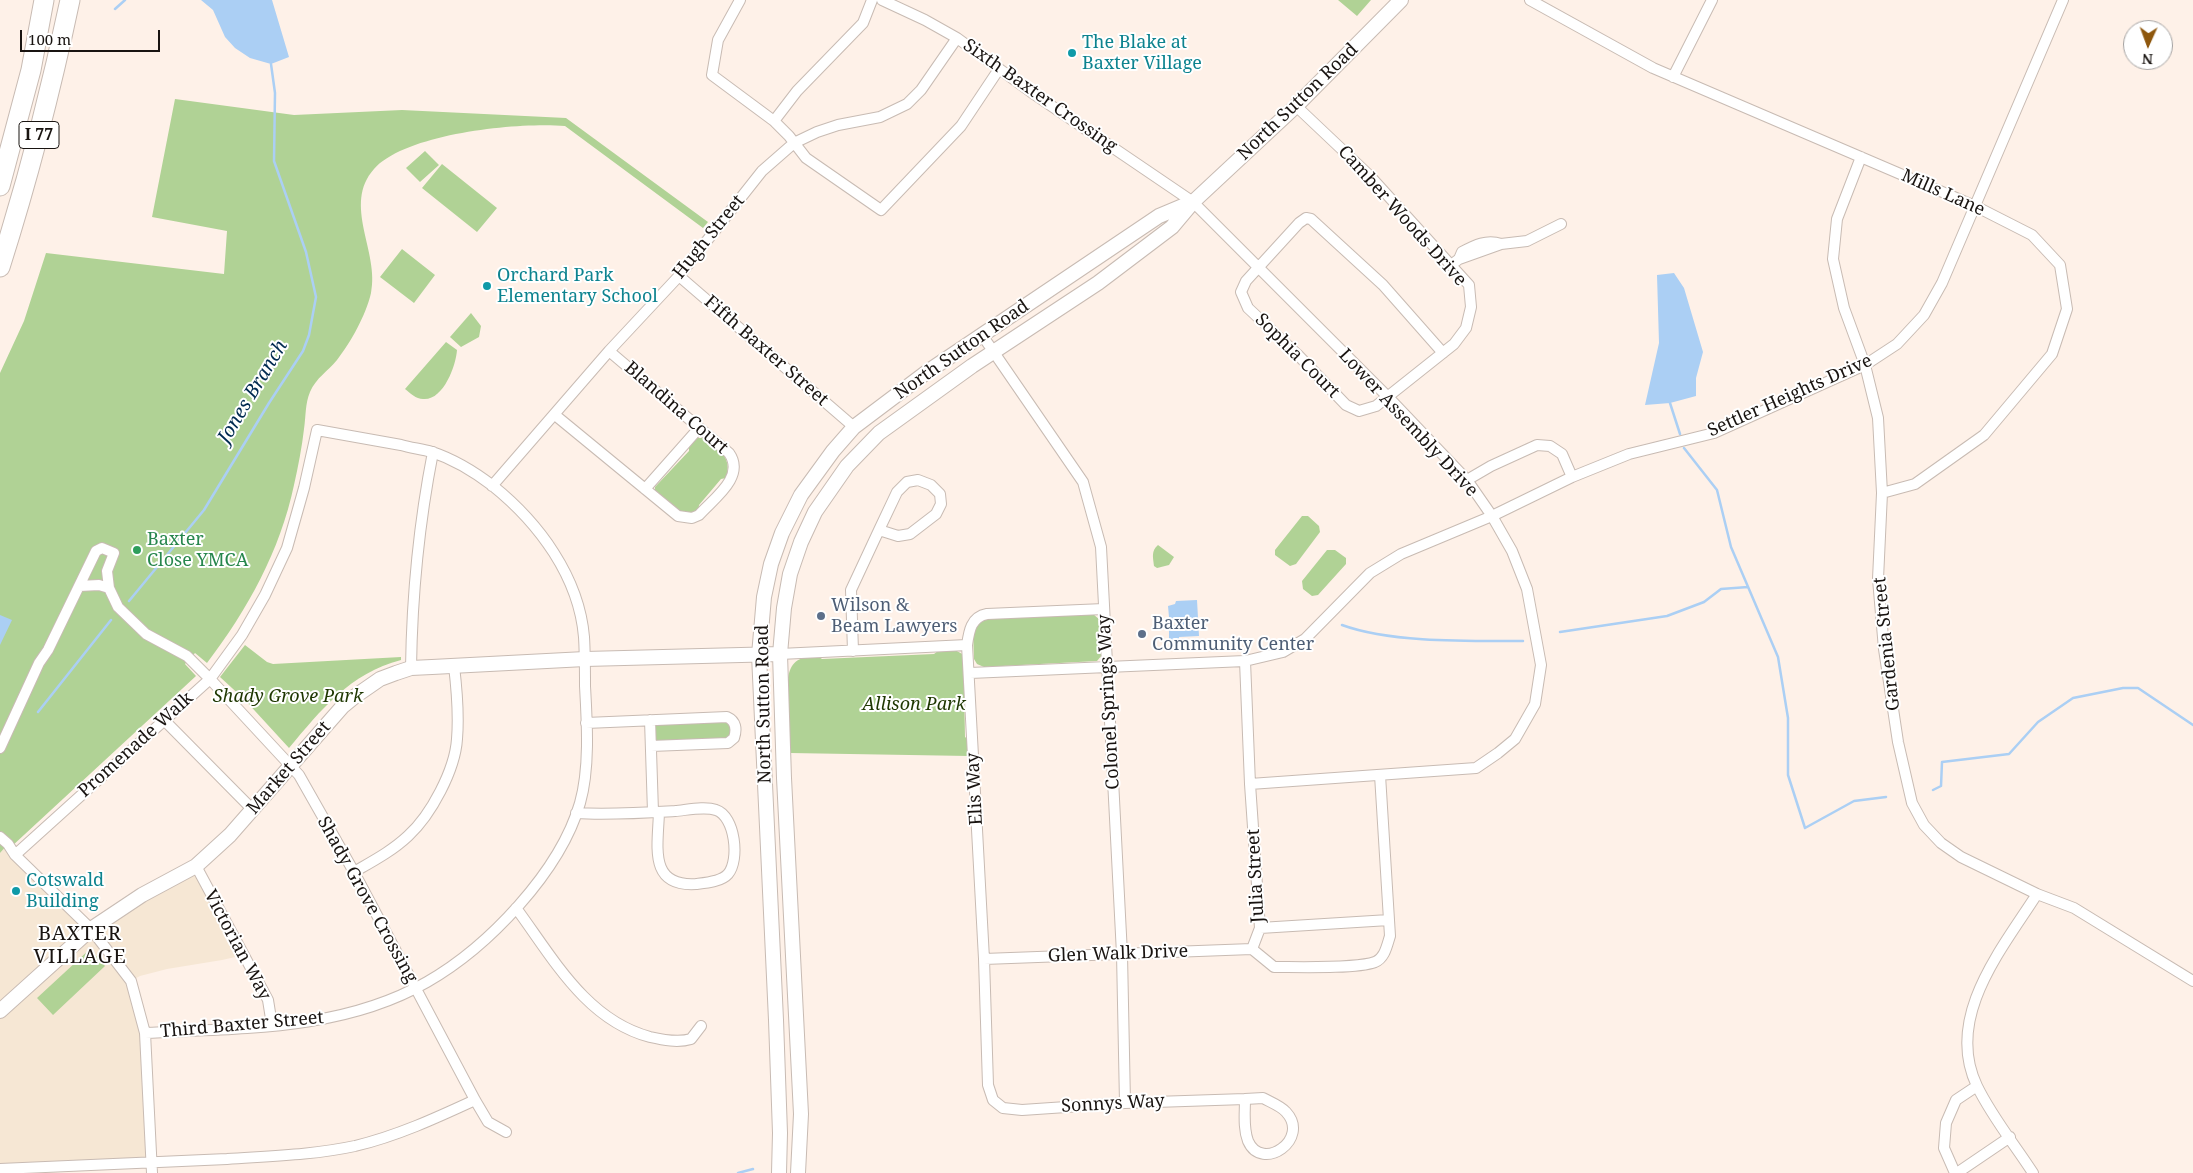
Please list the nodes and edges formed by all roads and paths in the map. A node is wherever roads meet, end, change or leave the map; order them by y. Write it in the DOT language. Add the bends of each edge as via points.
graph roads {
  1 [pos="44,0"];
  2 [pos="70,0"];
  3 [pos="740,0"];
  4 [pos="872,0"];
  5 [pos="882,0"];
  6 [pos="1402,0"];
  7 [pos="1530,0"];
  8 [pos="1712,0"];
  9 [pos="2063,0"];
  10 [pos="957,38"];
  11 [pos="999,69"];
  12 [pos="1673,77"];
  13 [pos="1296,106"];
  14 [pos="774,121"];
  15 [pos="794,143"];
  16 [pos="1861,157"];
  17 [pos="0,186"];
  18 [pos="1192,202"];
  19 [pos="1975,206"];
  20 [pos="1561,224"];
  21 [pos="1455,262"];
  22 [pos="0,267"];
  23 [pos="1258,268"];
  24 [pos="679,276"];
  25 [pos="982,335"];
  26 [pos="609,351"];
  27 [pos="994,352"];
  28 [pos="1443,353"];
  29 [pos="1865,364"];
  30 [pos="1388,397"];
  31 [pos="555,415"];
  32 [pos="854,427"];
  33 [pos="698,428"];
  34 [pos="316,430"];
  35 [pos="433,452"];
  36 [pos="1572,477"];
  37 [pos="1467,480"];
  38 [pos="492,486"];
  39 [pos="645,489"];
  40 [pos="1882,493"];
  41 [pos="1492,516"];
  42 [pos="879,530"];
  43 [pos="79,586"];
  44 [pos="109,588"];
  45 [pos="1104,609"];
  46 [pos="967,645"];
  47 [pos="853,651"];
  48 [pos="780,654"];
  49 [pos="759,655"];
  50 [pos="584,659"];
  51 [pos="1245,661"];
  52 [pos="454,666"];
  53 [pos="1108,666"];
  54 [pos="411,668"];
  55 [pos="970,673"];
  56 [pos="210,678"];
  57 [pos="164,720"];
  58 [pos="650,720"];
  59 [pos="586,723"];
  60 [pos="651,746"];
  61 [pos="0,748"];
  62 [pos="291,765"];
  63 [pos="1380,775"];
  64 [pos="1250,784"];
  65 [pos="252,809"];
  66 [pos="656,812"];
  67 [pos="576,813"];
  68 [pos="0,837"];
  69 [pos="15,855"];
  70 [pos="196,866"];
  71 [pos="354,872"];
  72 [pos="2037,894"];
  73 [pos="516,908"];
  74 [pos="1389,920"];
  75 [pos="1260,928"];
  76 [pos="91,929"];
  77 [pos="1252,949"];
  78 [pos="1122,954"];
  79 [pos="984,959"];
  80 [pos="2193,981"];
  81 [pos="416,988"];
  82 [pos="0,1011"];
  83 [pos="272,1025"];
  84 [pos="701,1026"];
  85 [pos="145,1033"];
  86 [pos="1977,1086"];
  87 [pos="990,1091"];
  88 [pos="1245,1099"];
  89 [pos="475,1100"];
  90 [pos="1125,1103"];
  91 [pos="506,1132"];
  92 [pos="2010,1137"];
  93 [pos="152,1168"];
  94 [pos="0,1169"];
  95 [pos="780,1173"];
  96 [pos="798,1173"];
  97 [pos="1956,1173"];
  98 [pos="2033,1173"];
  1 -- 17 [label="highway, I 77" via="31,70"];
  2 -- 22 [label="highway, I 77" via="52,86"];
  3 -- 14 [label="street" via="718,40 712,76"];
  4 -- 14 [label="street" via="863,23 797,91"];
  5 -- 10 [label="street, Sixth Baxter Crossing"];
  6 -- 13 [label="main road, North Sutton Road"];
  7 -- 12 [label="street, Mills Lane"];
  8 -- 12 [label="street"];
  9 -- 19 [label="street, Settler Heights Drive"];
  10 -- 11 [label="street, Sixth Baxter Crossing"];
  10 -- 15 [label="street, Hugh Street" via="921,90 907,104 880,117 838,125"];
  11 -- 15 [label="street" via="961,126 881,210 806,158"];
  11 -- 18 [label="street, Sixth Baxter Crossing"];
  12 -- 16 [label="street, Mills Lane"];
  13 -- 18 [label="main road, North Sutton Road"];
  13 -- 21 [label="street, Camber Woods Drive"];
  14 -- 15 [label="street"];
  15 -- 24 [label="street, Hugh Street" via="762,171"];
  16 -- 19 [label="street, Mills Lane"];
  16 -- 29 [label="street, Gardenia Street" via="1837,219 1833,259 1844,308"];
  18 -- 23 [label="street, Lower Assembly Drive"];
  18 -- 25 [label="main road, North Sutton Road" via="1159,216"];
  18 -- 27 [label="main road, North Sutton Road" via="1172,227 1098,283"];
  19 -- 29 [label="street, Settler Heights Drive" via="1942,283 1924,314 1897,344"];
  19 -- 40 [label="street, Mills Lane" via="2032,235 2060,265 2067,309 2052,354 1984,435 1915,484"];
  20 -- 21 [label="street" via="1527,241 1481,247"];
  21 -- 28 [label="street, Camber Woods Drive" via="1468,285 1471,307 1466,328"];
  23 -- 28 [label="street, Sophia Court" via="1299,223 1310,219 1383,285"];
  23 -- 30 [label="street, Lower Assembly Drive"];
  23 -- 30 [label="street, Sophia Court" via="1244,284 1242,296 1245,304 1346,405 1355,411 1367,410"];
  24 -- 26 [label="street, Hugh Street"];
  24 -- 32 [label="street, Fifth Baxter Street"];
  25 -- 27 [label="street, Colonel Springs Way"];
  25 -- 32 [label="main road, North Sutton Road"];
  26 -- 31 [label="street, Hugh Street"];
  26 -- 33 [label="street, Blandina Court"];
  27 -- 45 [label="street, Colonel Springs Way" via="1083,482 1101,547"];
  27 -- 48 [label="main road, North Sutton Road" via="879,433 833,484 812,520 793,567 784,608"];
  28 -- 30 [label="street, Camber Woods Drive"];
  29 -- 36 [label="street, Settler Heights Drive" via="1714,433 1629,454"];
  29 -- 40 [label="street, Gardenia Street" via="1878,418"];
  30 -- 37 [label="street, Lower Assembly Drive"];
  31 -- 38 [label="street, Hugh Street"];
  31 -- 39 [label="street, Blandina Court"];
  32 -- 49 [label="main road, North Sutton Road" via="810,482 782,533 764,597"];
  33 -- 39 [label="street"];
  33 -- 39 [label="street, Blandina Court" via="734,460 731,480 699,515 692,518 673,513"];
  34 -- 35 [label="street, Third Baxter Street"];
  34 -- 56 [label="street, Promenade Walk" via="294,529 281,564 242,635"];
  35 -- 38 [label="street, Third Baxter Street"];
  35 -- 54 [label="street" via="423,501 412,608"];
  36 -- 37 [label="street" via="1562,454 1550,446 1537,445"];
  36 -- 41 [label="street, Settler Heights Drive"];
  37 -- 41 [label="street, Lower Assembly Drive"];
  38 -- 50 [label="street, Third Baxter Street" via="536,526 568,580 584,635"];
  40 -- 72 [label="street, Gardenia Street" via="1878,579 1898,742 1912,803 1924,825 1941,843 1962,857"];
  41 -- 51 [label="street" via="1401,554 1370,573 1305,639 1283,652"];
  41 -- 63 [label="street, Lower Assembly Drive" via="1512,551 1528,595 1541,665 1535,704 1515,739 1476,768"];
  42 -- 42 [label="street" via="897,492 907,482 918,480 931,484 940,494 941,504 936,514 910,534 898,536"];
  42 -- 47 [label="street" via="851,590"];
  43 -- 44 [label="street"];
  43 -- 44 [label="street" via="96,551 102,548 114,553 107,571"];
  43 -- 61 [label="street"];
  44 -- 56 [label="street, Shady Grove Crossing" via="118,607 146,634 187,656"];
  45 -- 46 [label="street, Elis Way" via="981,615 971,625"];
  45 -- 53 [label="street, Colonel Springs Way"];
  46 -- 47 [label="street"];
  46 -- 55 [label="street, Elis Way"];
  47 -- 48 [label="street"];
  48 -- 49 [label="main road, Market Street"];
  48 -- 96 [label="main road, North Sutton Road" via="801,1114"];
  49 -- 50 [label="main road, Market Street"];
  49 -- 95 [label="main road, North Sutton Road"];
  50 -- 52 [label="main road, Market Street"];
  50 -- 59 [label="street, Third Baxter Street"];
  51 -- 53 [label="street"];
  51 -- 64 [label="street, Julia Street"];
  52 -- 54 [label="main road, Market Street"];
  52 -- 71 [label="street" via="457,741 451,769 431,806 409,835 384,856"];
  53 -- 55 [label="street"];
  53 -- 78 [label="street, Colonel Springs Way"];
  54 -- 62 [label="main road, Market Street" via="380,679 354,697"];
  55 -- 79 [label="street, Elis Way"];
  56 -- 57 [label="street, Promenade Walk"];
  56 -- 62 [label="street, Shady Grove Crossing"];
  57 -- 65 [label="street"];
  57 -- 69 [label="street, Promenade Walk"];
  58 -- 59 [label="street"];
  58 -- 60 [label="street"];
  58 -- 60 [label="street" via="727,717 735,723 736,734 733,740 724,744"];
  59 -- 67 [label="street, Third Baxter Street" via="584,778"];
  60 -- 66 [label="street"];
  62 -- 65 [label="main road, Market Street"];
  62 -- 71 [label="street, Shady Grove Crossing"];
  63 -- 64 [label="street, Lower Assembly Drive"];
  63 -- 74 [label="street, Julia Street"];
  64 -- 75 [label="street, Julia Street"];
  65 -- 70 [label="main road, Market Street" via="230,835"];
  66 -- 66 [label="street" via="716,810 726,815 733,829 729,874 704,883 677,883 667,878 659,865"];
  66 -- 67 [label="street"];
  67 -- 73 [label="street, Third Baxter Street" via="549,866"];
  68 -- 69 [label="street"];
  69 -- 76 [label="street"];
  70 -- 76 [label="main road, Market Street" via="142,895"];
  70 -- 83 [label="street, Victorian Way" via="268,1000"];
  71 -- 81 [label="street, Shady Grove Crossing"];
  72 -- 80 [label="street, Gardenia Street" via="2074,908"];
  72 -- 86 [label="street" via="1976,996 1968,1044"];
  73 -- 81 [label="street, Third Baxter Street" via="470,951"];
  73 -- 84 [label="street" via="580,994 611,1021 638,1034 674,1041 691,1039"];
  74 -- 75 [label="street"];
  74 -- 77 [label="street, Julia Street" via="1386,952 1376,962 1274,967"];
  75 -- 77 [label="street, Julia Street"];
  76 -- 82 [label="main road, Market Street"];
  76 -- 85 [label="street" via="131,981"];
  77 -- 78 [label="street, Glen Walk Drive"];
  78 -- 79 [label="street, Glen Walk Drive"];
  78 -- 90 [label="street, Colonel Springs Way"];
  79 -- 87 [label="street, Elis Way"];
  81 -- 83 [label="street, Third Baxter Street" via="352,1012 307,1022"];
  81 -- 89 [label="street, Shady Grove Crossing"];
  83 -- 85 [label="street, Third Baxter Street"];
  85 -- 93 [label="street"];
  86 -- 92 [label="street"];
  86 -- 97 [label="street" via="1956,1100 1946,1123 1944,1148"];
  87 -- 90 [label="street, Sonnys Way" via="993,1100 1003,1108 1022,1110"];
  88 -- 88 [label="street, Sonnys Way" via="1263,1098 1287,1112 1292,1131 1288,1145 1275,1153 1266,1153 1249,1144 1245,1132"];
  88 -- 90 [label="street, Sonnys Way"];
  89 -- 91 [label="street, Shady Grove Crossing" via="488,1122"];
  89 -- 93 [label="street" via="411,1129 354,1146"];
  92 -- 97 [label="street"];
  92 -- 98 [label="street"];
  93 -- 94 [label="street"];
}
